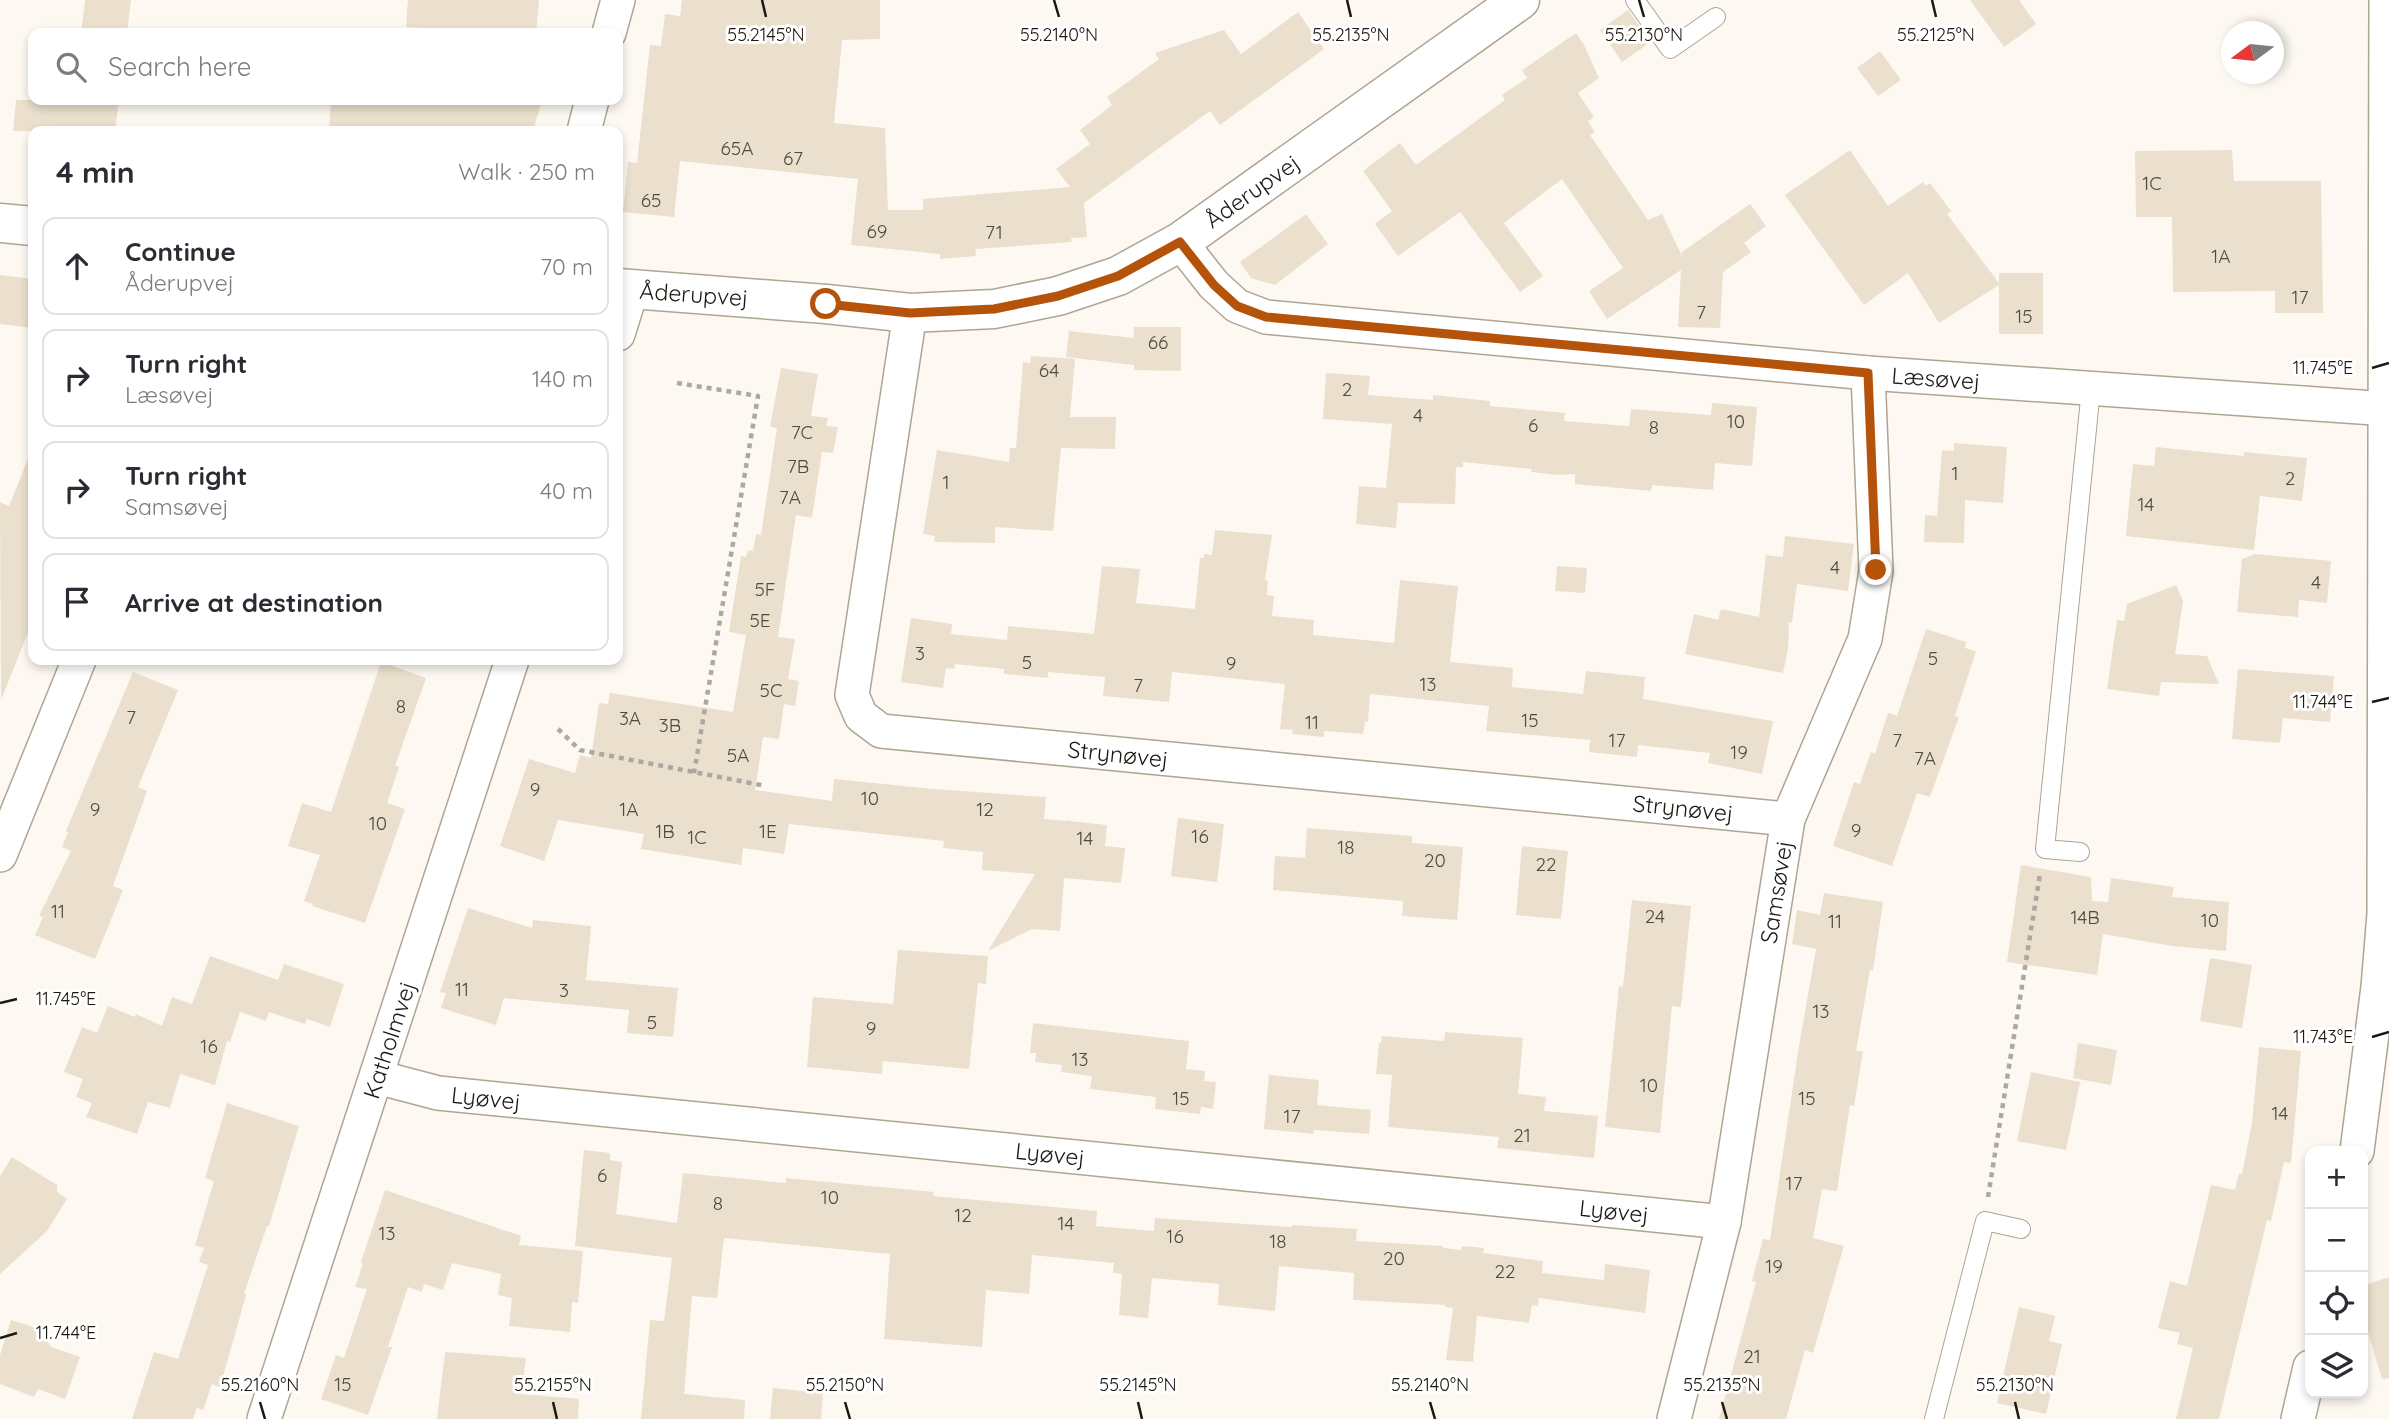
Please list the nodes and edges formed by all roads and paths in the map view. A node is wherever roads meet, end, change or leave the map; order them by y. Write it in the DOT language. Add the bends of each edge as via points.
graph roads {
  1 [pos="618,0"];
  2 [pos="1520,0"];
  3 [pos="1635,0"];
  4 [pos="2386,0"];
  5 [pos="1716,17"];
  6 [pos="610,28"];
  7 [pos="591,105"];
  8 [pos="585,126"];
  9 [pos="0,223"];
  10 [pos="28,226"];
  11 [pos="1180,242"];
  12 [pos="625,288"];
  13 [pos="910,313"];
  14 [pos="1868,373"];
  15 [pos="677,383"];
  16 [pos="2091,389"];
  17 [pos="2387,409"];
  18 [pos="77,665"];
  19 [pos="510,665"];
  20 [pos="558,729"];
  21 [pos="694,773"];
  22 [pos="765,786"];
  23 [pos="1788,819"];
  24 [pos="2045,849"];
  25 [pos="2080,852"];
  26 [pos="0,855"];
  27 [pos="2387,914"];
  28 [pos="377,1077"];
  29 [pos="2358,1146"];
  30 [pos="1984,1221"];
  31 [pos="1724,1222"];
  32 [pos="2021,1229"];
  33 [pos="2305,1389"];
  34 [pos="264,1419"];
  35 [pos="1674,1419"];
  36 [pos="1934,1419"];
  37 [pos="2298,1419"];
  1 -- 6 [label="street"];
  2 -- 11 [label="street, Åderupvej"];
  3 -- 5 [label="lane" via="1670,49"];
  4 -- 17 [label="street"];
  7 -- 8 [label="street"];
  9 -- 10 [label="street"];
  11 -- 13 [label="street, Åderupvej" via="1118,276 1058,296 994,309"];
  11 -- 14 [label="street, Læsøvej" via="1237,306 1266,317"];
  12 -- 13 [label="street, Åderupvej"];
  13 -- 23 [label="street, Strynøvej" via="852,695 861,716 881,731"];
  14 -- 16 [label="street, Læsøvej"];
  14 -- 23 [label="street, Samsøvej" via="1876,570 1866,639"];
  15 -- 21 [label="path" via="758,396"];
  16 -- 17 [label="street, Læsøvej"];
  16 -- 24 [label="lane"];
  17 -- 27 [label="street"];
  18 -- 26 [label="street"];
  19 -- 28 [label="street, Katholmvej"];
  20 -- 21 [label="path" via="580,750"];
  21 -- 22 [label="path"];
  23 -- 31 [label="street, Samsøvej"];
  24 -- 25 [label="lane"];
  24 -- 30 [label="path"];
  27 -- 29 [label="street"];
  28 -- 31 [label="street, Lyøvej" via="438,1093"];
  28 -- 34 [label="street, Katholmvej"];
  30 -- 32 [label="lane"];
  30 -- 36 [label="lane"];
  31 -- 35 [label="street, Samsøvej"];
  33 -- 37 [label="street"];
}
